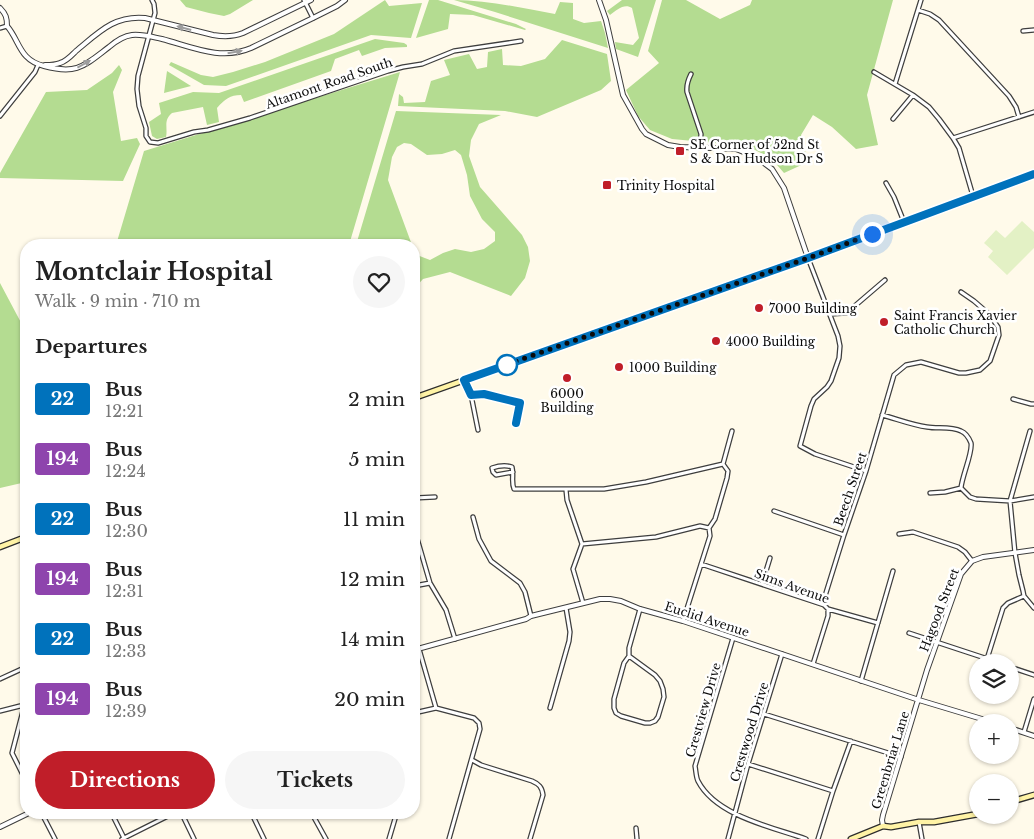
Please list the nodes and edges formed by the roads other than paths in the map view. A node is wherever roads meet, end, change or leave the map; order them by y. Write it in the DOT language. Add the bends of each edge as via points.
graph roads {
  1 [pos="152,0"];
  2 [pos="311,0"];
  3 [pos="346,0"];
  4 [pos="599,0"];
  5 [pos="921,0"];
  6 [pos="305,1"];
  7 [pos="0,8"];
  8 [pos="918,10"];
  9 [pos="313,18"];
  10 [pos="153,20"];
  11 [pos="7,26"];
  12 [pos="0,28"];
  13 [pos="1034,30"];
  14 [pos="1023,32"];
  15 [pos="150,36"];
  16 [pos="520,41"];
  17 [pos="38,65"];
  18 [pos="874,72"];
  19 [pos="692,74"];
  20 [pos="895,84"];
  21 [pos="913,95"];
  22 [pos="1034,112"];
  23 [pos="0,116"];
  24 [pos="1019,117"];
  25 [pos="894,119"];
  26 [pos="953,138"];
  27 [pos="700,148"];
  28 [pos="1034,174"];
  29 [pos="886,184"];
  30 [pos="974,196"];
  31 [pos="904,222"];
  32 [pos="808,258"];
  33 [pos="885,280"];
  34 [pos="961,292"];
  35 [pos="830,314"];
  36 [pos="464,380"];
  37 [pos="471,395"];
  38 [pos="420,396"];
  39 [pos="1013,399"];
  40 [pos="1034,404"];
  41 [pos="882,415"];
  42 [pos="516,423"];
  43 [pos="478,430"];
  44 [pos="732,431"];
  45 [pos="1030,431"];
  46 [pos="723,464"];
  47 [pos="866,471"];
  48 [pos="513,472"];
  49 [pos="961,488"];
  50 [pos="566,490"];
  51 [pos="930,493"];
  52 [pos="435,497"];
  53 [pos="1034,497"];
  54 [pos="420,498"];
  55 [pos="1010,501"];
  56 [pos="774,511"];
  57 [pos="473,518"];
  58 [pos="709,528"];
  59 [pos="899,534"];
  60 [pos="844,535"];
  61 [pos="20,539"];
  62 [pos="582,544"];
  63 [pos="0,547"];
  64 [pos="420,549"];
  65 [pos="1034,550"];
  66 [pos="1015,553"];
  67 [pos="770,558"];
  68 [pos="972,561"];
  69 [pos="701,564"];
  70 [pos="893,571"];
  71 [pos="430,583"];
  72 [pos="762,584"];
  73 [pos="420,585"];
  74 [pos="1024,596"];
  75 [pos="583,603"];
  76 [pos="824,605"];
  77 [pos="566,608"];
  78 [pos="1034,608"];
  79 [pos="640,609"];
  80 [pos="828,609"];
  81 [pos="531,616"];
  82 [pos="684,621"];
  83 [pos="878,623"];
  84 [pos="908,633"];
  85 [pos="733,638"];
  86 [pos="455,639"];
  87 [pos="937,643"];
  88 [pos="420,649"];
  89 [pos="782,654"];
  90 [pos="971,654"];
  91 [pos="989,654"];
  92 [pos="629,656"];
  93 [pos="420,662"];
  94 [pos="813,664"];
  95 [pos="20,670"];
  96 [pos="1019,670"];
  97 [pos="1034,675"];
  98 [pos="0,679"];
  99 [pos="861,681"];
  100 [pos="1034,699"];
  101 [pos="919,700"];
  102 [pos="20,706"];
  103 [pos="436,708"];
  104 [pos="550,708"];
  105 [pos="0,710"];
  106 [pos="420,712"];
  107 [pos="764,714"];
  108 [pos="969,715"];
  109 [pos="20,722"];
  110 [pos="1019,731"];
  111 [pos="1024,732"];
  112 [pos="1034,736"];
  113 [pos="851,741"];
  114 [pos="900,757"];
  115 [pos="472,760"];
  116 [pos="748,764"];
  117 [pos="20,769"];
  118 [pos="833,792"];
  119 [pos="1034,795"];
  120 [pos="1019,799"];
  121 [pos="734,814"];
  122 [pos="969,816"];
  123 [pos="20,817"];
  124 [pos="45,819"];
  125 [pos="114,819"];
  126 [pos="163,819"];
  127 [pos="184,819"];
  128 [pos="254,819"];
  129 [pos="315,819"];
  130 [pos="394,819"];
  131 [pos="919,822"];
  132 [pos="883,826"];
  133 [pos="0,827"];
  134 [pos="636,828"];
  135 [pos="791,834"];
  136 [pos="55,839"];
  137 [pos="124,839"];
  138 [pos="194,839"];
  139 [pos="264,839"];
  140 [pos="326,839"];
  141 [pos="389,839"];
  142 [pos="449,839"];
  143 [pos="530,839"];
  144 [pos="637,839"];
  145 [pos="728,839"];
  146 [pos="790,839"];
  147 [pos="806,839"];
  148 [pos="818,839"];
  149 [pos="851,839"];
  150 [pos="922,839"];
  1 -- 10 [label="street"];
  2 -- 6 [label="street"];
  3 -- 9 [label="street"];
  4 -- 27 [label="street" via="623,96 642,129 668,146"];
  5 -- 8 [label="street"];
  6 -- 9 [label="street"];
  6 -- 10 [label="street, one-way" via="233,36 223,37"];
  7 -- 11 [label="street" via="7,18"];
  8 -- 20 [label="street"];
  8 -- 24 [label="street" via="939,20 1010,96"];
  15 -- 9 [label="street, one-way" via="210,52 231,54"];
  10 -- 15 [label="street"];
  10 -- 17 [label="street" via="134,17 119,20 105,27 63,62"];
  11 -- 12 [label="street"];
  11 -- 17 [label="street" via="21,51"];
  13 -- 14 [label="street"];
  15 -- 16 [label="street, Altamont Road South" via="137,89 146,136 150,142 158,143 250,118 449,53"];
  17 -- 15 [label="street, one-way" via="62,70 82,67 121,38 137,34"];
  17 -- 23 [label="street"];
  18 -- 20 [label="street"];
  19 -- 27 [label="street" via="686,87 701,134"];
  20 -- 21 [label="street"];
  21 -- 25 [label="street"];
  21 -- 26 [label="street" via="929,107"];
  22 -- 24 [label="street"];
  24 -- 26 [label="street"];
  26 -- 30 [label="street"];
  27 -- 32 [label="street" via="736,149 756,157 772,169 784,188"];
  28 -- 30 [label="main road"];
  29 -- 31 [label="street"];
  30 -- 31 [label="main road"];
  31 -- 32 [label="main road"];
  32 -- 35 [label="street"];
  32 -- 36 [label="main road"];
  33 -- 35 [label="street" via="850,310"];
  34 -- 41 [label="street, Beech Street" via="989,314 998,327 999,335 990,361 980,370 966,373 921,362 906,365 894,375"];
  35 -- 47 [label="street" via="838,336 839,358 831,381 814,399 800,446"];
  36 -- 37 [label="street"];
  36 -- 38 [label="main road"];
  37 -- 42 [label="street" via="484,394 520,403"];
  37 -- 43 [label="street"];
  39 -- 40 [label="street"];
  41 -- 47 [label="street, Beech Street"];
  41 -- 49 [label="street" via="928,428 962,431 971,448"];
  44 -- 46 [label="street"];
  45 -- 55 [label="street"];
  46 -- 50 [label="street" via="604,489"];
  46 -- 58 [label="street" via="728,478 715,520"];
  47 -- 60 [label="street, Beech Street"];
  48 -- 48 [label="street" via="496,475 492,468 508,466"];
  48 -- 50 [label="street" via="514,489"];
  49 -- 51 [label="street"];
  49 -- 55 [label="street" via="976,499"];
  50 -- 62 [label="street"];
  52 -- 54 [label="street"];
  53 -- 55 [label="street"];
  55 -- 66 [label="street"];
  56 -- 60 [label="street"];
  57 -- 81 [label="street" via="479,539 491,561 520,583"];
  58 -- 62 [label="street" via="700,526 656,537"];
  58 -- 69 [label="street" via="710,536"];
  59 -- 68 [label="street" via="913,532 958,547"];
  60 -- 76 [label="street, Beech Street"];
  61 -- 63 [label="main road"];
  62 -- 75 [label="street" via="573,568"];
  64 -- 71 [label="street"];
  65 -- 66 [label="street, Hagood Street"];
  66 -- 68 [label="street, Hagood Street"];
  66 -- 74 [label="street"];
  67 -- 72 [label="street"];
  68 -- 87 [label="street, Hagood Street" via="962,574"];
  69 -- 72 [label="street, Sims Avenue"];
  69 -- 82 [label="street"];
  70 -- 83 [label="street"];
  71 -- 73 [label="street"];
  71 -- 86 [label="street" via="446,610"];
  72 -- 76 [label="street, Sims Avenue"];
  74 -- 78 [label="street"];
  74 -- 91 [label="street" via="1003,608"];
  75 -- 77 [label="street, Euclid Avenue"];
  75 -- 79 [label="street, Euclid Avenue" via="610,599"];
  76 -- 80 [label="street, Sims Avenue"];
  77 -- 81 [label="street, Euclid Avenue"];
  77 -- 104 [label="street" via="569,641"];
  79 -- 82 [label="street, Euclid Avenue"];
  79 -- 92 [label="street"];
  80 -- 83 [label="street, Sims Avenue"];
  80 -- 94 [label="street"];
  81 -- 86 [label="street, Euclid Avenue"];
  82 -- 85 [label="street, Euclid Avenue"];
  83 -- 99 [label="street"];
  84 -- 87 [label="street"];
  85 -- 89 [label="street, Euclid Avenue"];
  85 -- 121 [label="street, Crestview Drive" via="695,766 697,780 710,798"];
  86 -- 88 [label="street, Euclid Avenue"];
  87 -- 90 [label="street"];
  87 -- 101 [label="street, Hagood Street"];
  89 -- 94 [label="street, Euclid Avenue"];
  89 -- 107 [label="street, Crestwood Drive"];
  92 -- 92 [label="street" via="624,663 614,708 621,716 650,723 658,717 663,689 655,675"];
  93 -- 103 [label="street"];
  94 -- 99 [label="street, Euclid Avenue"];
  95 -- 98 [label="street"];
  96 -- 97 [label="street"];
  99 -- 101 [label="street, Euclid Avenue"];
  100 -- 111 [label="street"];
  101 -- 108 [label="street, Euclid Avenue"];
  101 -- 114 [label="street, Greenbriar Lane"];
  102 -- 105 [label="street"];
  103 -- 106 [label="street"];
  103 -- 115 [label="street" via="474,718 479,723 480,735"];
  107 -- 113 [label="street"];
  107 -- 116 [label="street, Crestwood Drive"];
  109 -- 117 [label="street" via="12,752"];
  110 -- 111 [label="street"];
  111 -- 112 [label="street"];
  113 -- 114 [label="street"];
  113 -- 118 [label="street"];
  114 -- 132 [label="street, Greenbriar Lane"];
  115 -- 142 [label="street"];
  115 -- 143 [label="street" via="532,781 542,789"];
  116 -- 118 [label="street"];
  116 -- 121 [label="street, Crestwood Drive"];
  118 -- 148 [label="street"];
  119 -- 120 [label="main road"];
  121 -- 135 [label="street, Crestview Drive"];
  121 -- 145 [label="street, Crestwood Drive"];
  122 -- 131 [label="main road"];
  123 -- 133 [label="street"];
  124 -- 136 [label="street"];
  125 -- 137 [label="street"];
  126 -- 137 [label="street"];
  127 -- 138 [label="street"];
  128 -- 139 [label="street"];
  129 -- 140 [label="street"];
  130 -- 141 [label="street"];
  131 -- 132 [label="main road"];
  131 -- 150 [label="street"];
  132 -- 149 [label="main road"];
  134 -- 144 [label="street"];
  135 -- 146 [label="street"];
  135 -- 147 [label="street, Crestview Drive"];
}
